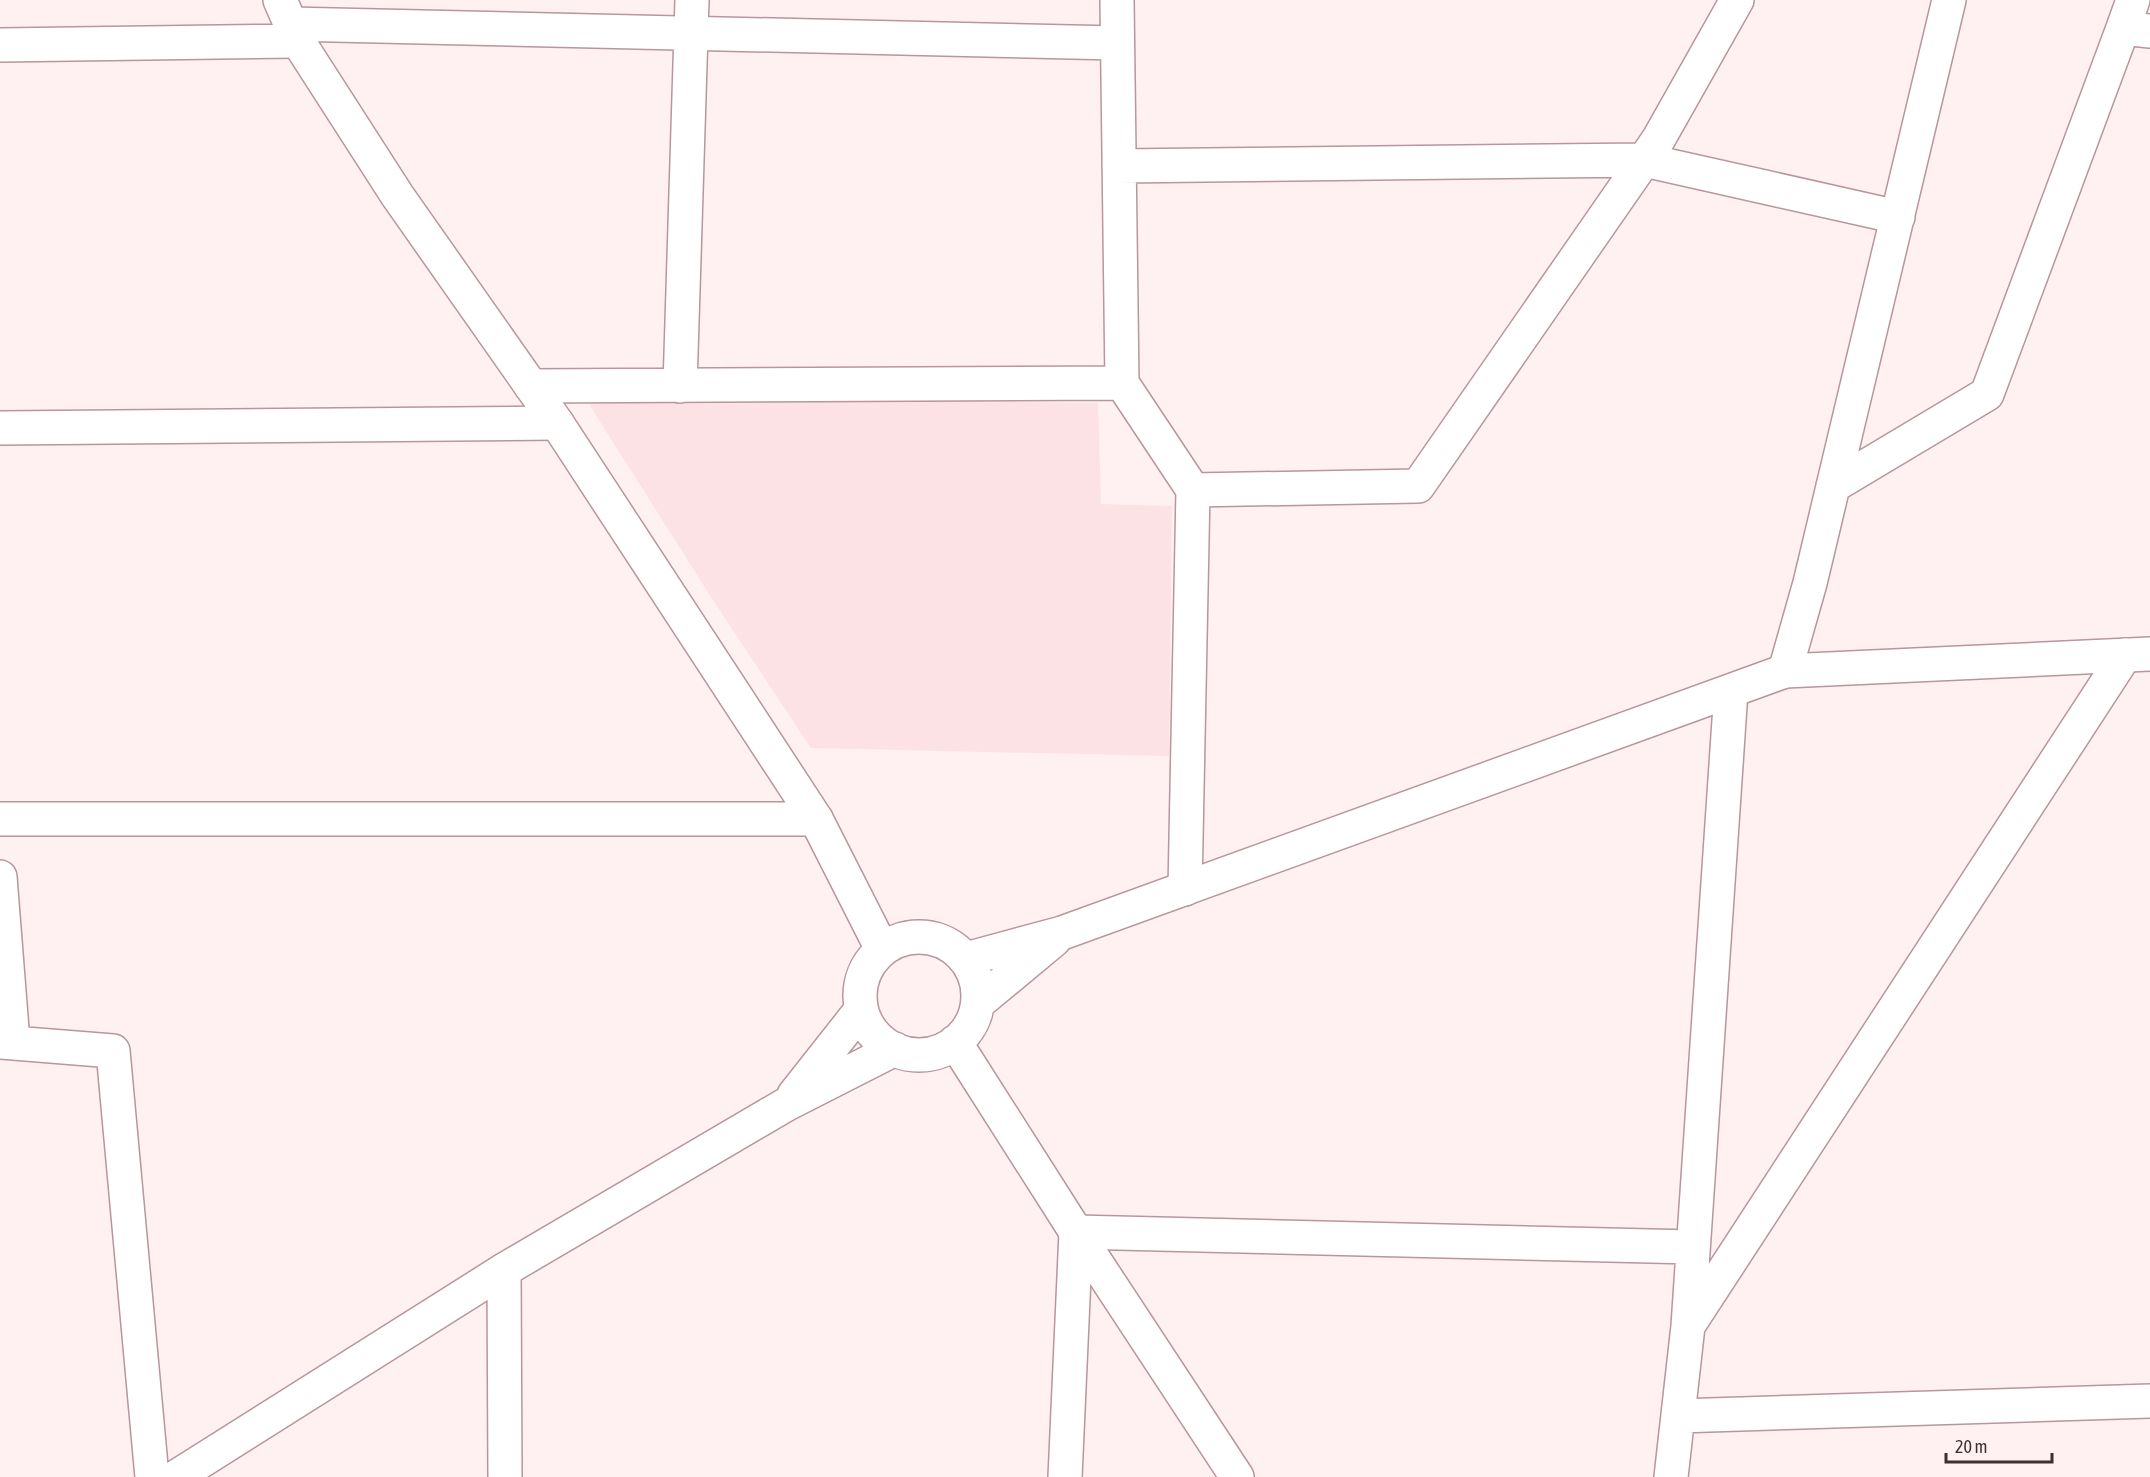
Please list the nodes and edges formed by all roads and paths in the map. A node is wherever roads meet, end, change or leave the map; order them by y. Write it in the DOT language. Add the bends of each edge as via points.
graph roads {
  1 [pos="692,0"];
  2 [pos="1117,0"];
  3 [pos="1737,0"];
  4 [pos="1949,0"];
  5 [pos="2135,20"];
  6 [pos="289,21"];
  7 [pos="690,33"];
  8 [pos="1117,43"];
  9 [pos="0,45"];
  10 [pos="1644,160"];
  11 [pos="1119,166"];
  12 [pos="1898,217"];
  13 [pos="1122,383"];
  14 [pos="531,386"];
  15 [pos="680,386"];
  16 [pos="557,423"];
  17 [pos="0,428"];
  18 [pos="1833,486"];
  19 [pos="1193,490"];
  20 [pos="2138,654"];
  21 [pos="1785,671"];
  22 [pos="1731,691"];
  23 [pos="0,819"];
  24 [pos="816,819"];
  25 [pos="0,877"];
  26 [pos="1185,888"];
  27 [pos="1062,933"];
  28 [pos="882,949"];
  29 [pos="966,959"];
  30 [pos="978,1003"];
  31 [pos="861,1010"];
  32 [pos="6,1042"];
  33 [pos="955,1042"];
  34 [pos="895,1049"];
  35 [pos="787,1104"];
  36 [pos="1077,1232"];
  37 [pos="1693,1247"];
  38 [pos="504,1270"];
  39 [pos="1688,1326"];
  40 [pos="2150,1401"];
  41 [pos="1678,1416"];
  42 [pos="152,1477"];
  43 [pos="176,1477"];
  44 [pos="505,1477"];
  45 [pos="1065,1477"];
  46 [pos="1237,1477"];
  47 [pos="1671,1477"];
  1 -- 7 [label="street"];
  2 -- 8 [label="street"];
  3 -- 10 [label="street"];
  4 -- 12 [label="street"];
  5 -- 18 [label="street" via="1987,394"];
  6 -- 7 [label="street"];
  6 -- 9 [label="street"];
  6 -- 14 [label="street" via="397,195"];
  7 -- 8 [label="street"];
  7 -- 15 [label="street"];
  8 -- 11 [label="street"];
  10 -- 11 [label="street"];
  10 -- 12 [label="street"];
  10 -- 19 [label="street" via="1418,486"];
  11 -- 13 [label="street"];
  12 -- 18 [label="street"];
  13 -- 15 [label="street"];
  13 -- 19 [label="street"];
  14 -- 15 [label="street"];
  14 -- 16 [label="street"];
  16 -- 17 [label="street"];
  16 -- 24 [label="street"];
  18 -- 21 [label="street"];
  19 -- 26 [label="street"];
  20 -- 21 [label="street"];
  20 -- 39 [label="street"];
  21 -- 22 [label="street"];
  22 -- 26 [label="street"];
  22 -- 37 [label="street"];
  23 -- 24 [label="street"];
  24 -- 28 [label="street"];
  25 -- 32 [label="street"];
  26 -- 27 [label="street"];
  27 -- 29 [label="street"];
  27 -- 30 [label="street"];
  28 -- 29 [label="street" via="898,940 935,939 952,946"];
  28 -- 31 [label="street" via="862,976"];
  29 -- 30 [label="street" via="978,987"];
  30 -- 33 [label="street" via="970,1025"];
  31 -- 34 [label="street" via="879,1040"];
  31 -- 35 [label="street"];
  32 -- 42 [label="street" via="112,1051"];
  33 -- 34 [label="street" via="926,1054"];
  33 -- 36 [label="street"];
  34 -- 35 [label="street"];
  35 -- 38 [label="street"];
  36 -- 37 [label="street"];
  36 -- 45 [label="street"];
  36 -- 46 [label="street"];
  37 -- 39 [label="street"];
  38 -- 43 [label="street"];
  38 -- 44 [label="street"];
  39 -- 41 [label="street"];
  40 -- 41 [label="street"];
  41 -- 47 [label="street"];
}
